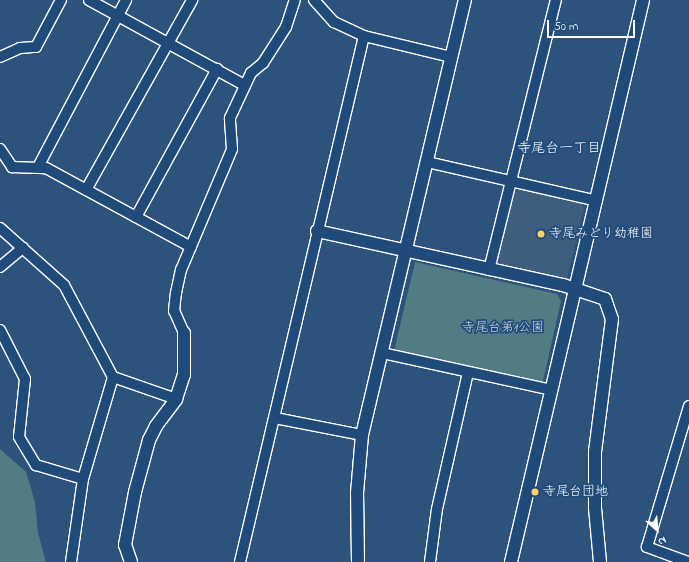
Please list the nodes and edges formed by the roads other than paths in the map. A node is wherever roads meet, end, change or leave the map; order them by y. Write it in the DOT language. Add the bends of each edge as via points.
graph roads {
  1 [pos="61,0"];
  2 [pos="89,0"];
  3 [pos="126,0"];
  4 [pos="192,0"];
  5 [pos="295,0"];
  6 [pos="314,0"];
  7 [pos="465,0"];
  8 [pos="556,0"];
  9 [pos="643,0"];
  10 [pos="118,16"];
  11 [pos="364,36"];
  12 [pos="168,42"];
  13 [pos="0,57"];
  14 [pos="451,57"];
  15 [pos="217,69"];
  16 [pos="244,85"];
  17 [pos="0,149"];
  18 [pos="427,162"];
  19 [pos="38,167"];
  20 [pos="512,181"];
  21 [pos="86,190"];
  22 [pos="596,201"];
  23 [pos="136,217"];
  24 [pos="0,228"];
  25 [pos="317,232"];
  26 [pos="191,247"];
  27 [pos="23,248"];
  28 [pos="406,251"];
  29 [pos="0,267"];
  30 [pos="489,270"];
  31 [pos="574,289"];
  32 [pos="0,330"];
  33 [pos="184,333"];
  34 [pos="382,353"];
  35 [pos="468,372"];
  36 [pos="113,377"];
  37 [pos="551,390"];
  38 [pos="176,398"];
  39 [pos="689,406"];
  40 [pos="275,418"];
  41 [pos="362,436"];
  42 [pos="83,479"];
  43 [pos="71,562"];
  44 [pos="131,562"];
  45 [pos="240,562"];
  46 [pos="358,562"];
  47 [pos="430,562"];
  48 [pos="511,562"];
  49 [pos="600,562"];
  50 [pos="688,562"];
  1 -- 13 [label="street" via="36,47 20,48"];
  2 -- 10 [label="street"];
  3 -- 10 [label="street"];
  4 -- 12 [label="street"];
  5 -- 16 [label="street" via="286,27 263,63 251,73"];
  6 -- 11 [label="street" via="334,22"];
  7 -- 14 [label="street"];
  8 -- 20 [label="street"];
  9 -- 22 [label="street"];
  10 -- 12 [label="street"];
  10 -- 19 [label="street"];
  11 -- 14 [label="street"];
  11 -- 25 [label="street"];
  12 -- 15 [label="street"];
  12 -- 21 [label="street"];
  14 -- 18 [label="street"];
  15 -- 16 [label="street"];
  15 -- 23 [label="street"];
  16 -- 26 [label="street" via="230,118 232,149"];
  17 -- 19 [label="street" via="12,167"];
  18 -- 20 [label="street"];
  18 -- 28 [label="street"];
  19 -- 21 [label="street" via="46,168"];
  20 -- 22 [label="street"];
  20 -- 30 [label="street"];
  21 -- 23 [label="street"];
  22 -- 31 [label="street"];
  23 -- 26 [label="street"];
  24 -- 27 [label="street"];
  25 -- 28 [label="street"];
  25 -- 40 [label="street"];
  26 -- 33 [label="street" via="181,270 174,311"];
  27 -- 29 [label="street"];
  27 -- 36 [label="street" via="64,285"];
  28 -- 30 [label="street"];
  28 -- 34 [label="street"];
  30 -- 31 [label="street"];
  31 -- 37 [label="street"];
  31 -- 49 [label="street" via="605,299 612,319 595,451 595,508"];
  32 -- 42 [label="street" via="25,379 19,437 36,465"];
  33 -- 38 [label="street" via="184,375"];
  34 -- 35 [label="street"];
  34 -- 41 [label="street"];
  35 -- 37 [label="street"];
  35 -- 47 [label="street" via="437,509"];
  36 -- 38 [label="street"];
  36 -- 42 [label="street"];
  37 -- 48 [label="street"];
  38 -- 44 [label="street" via="149,440 135,492 125,545"];
  39 -- 50 [label="street" via="646,547"];
  40 -- 41 [label="street"];
  40 -- 45 [label="street"];
  41 -- 46 [label="street" via="357,493"];
  42 -- 43 [label="street"];
}
